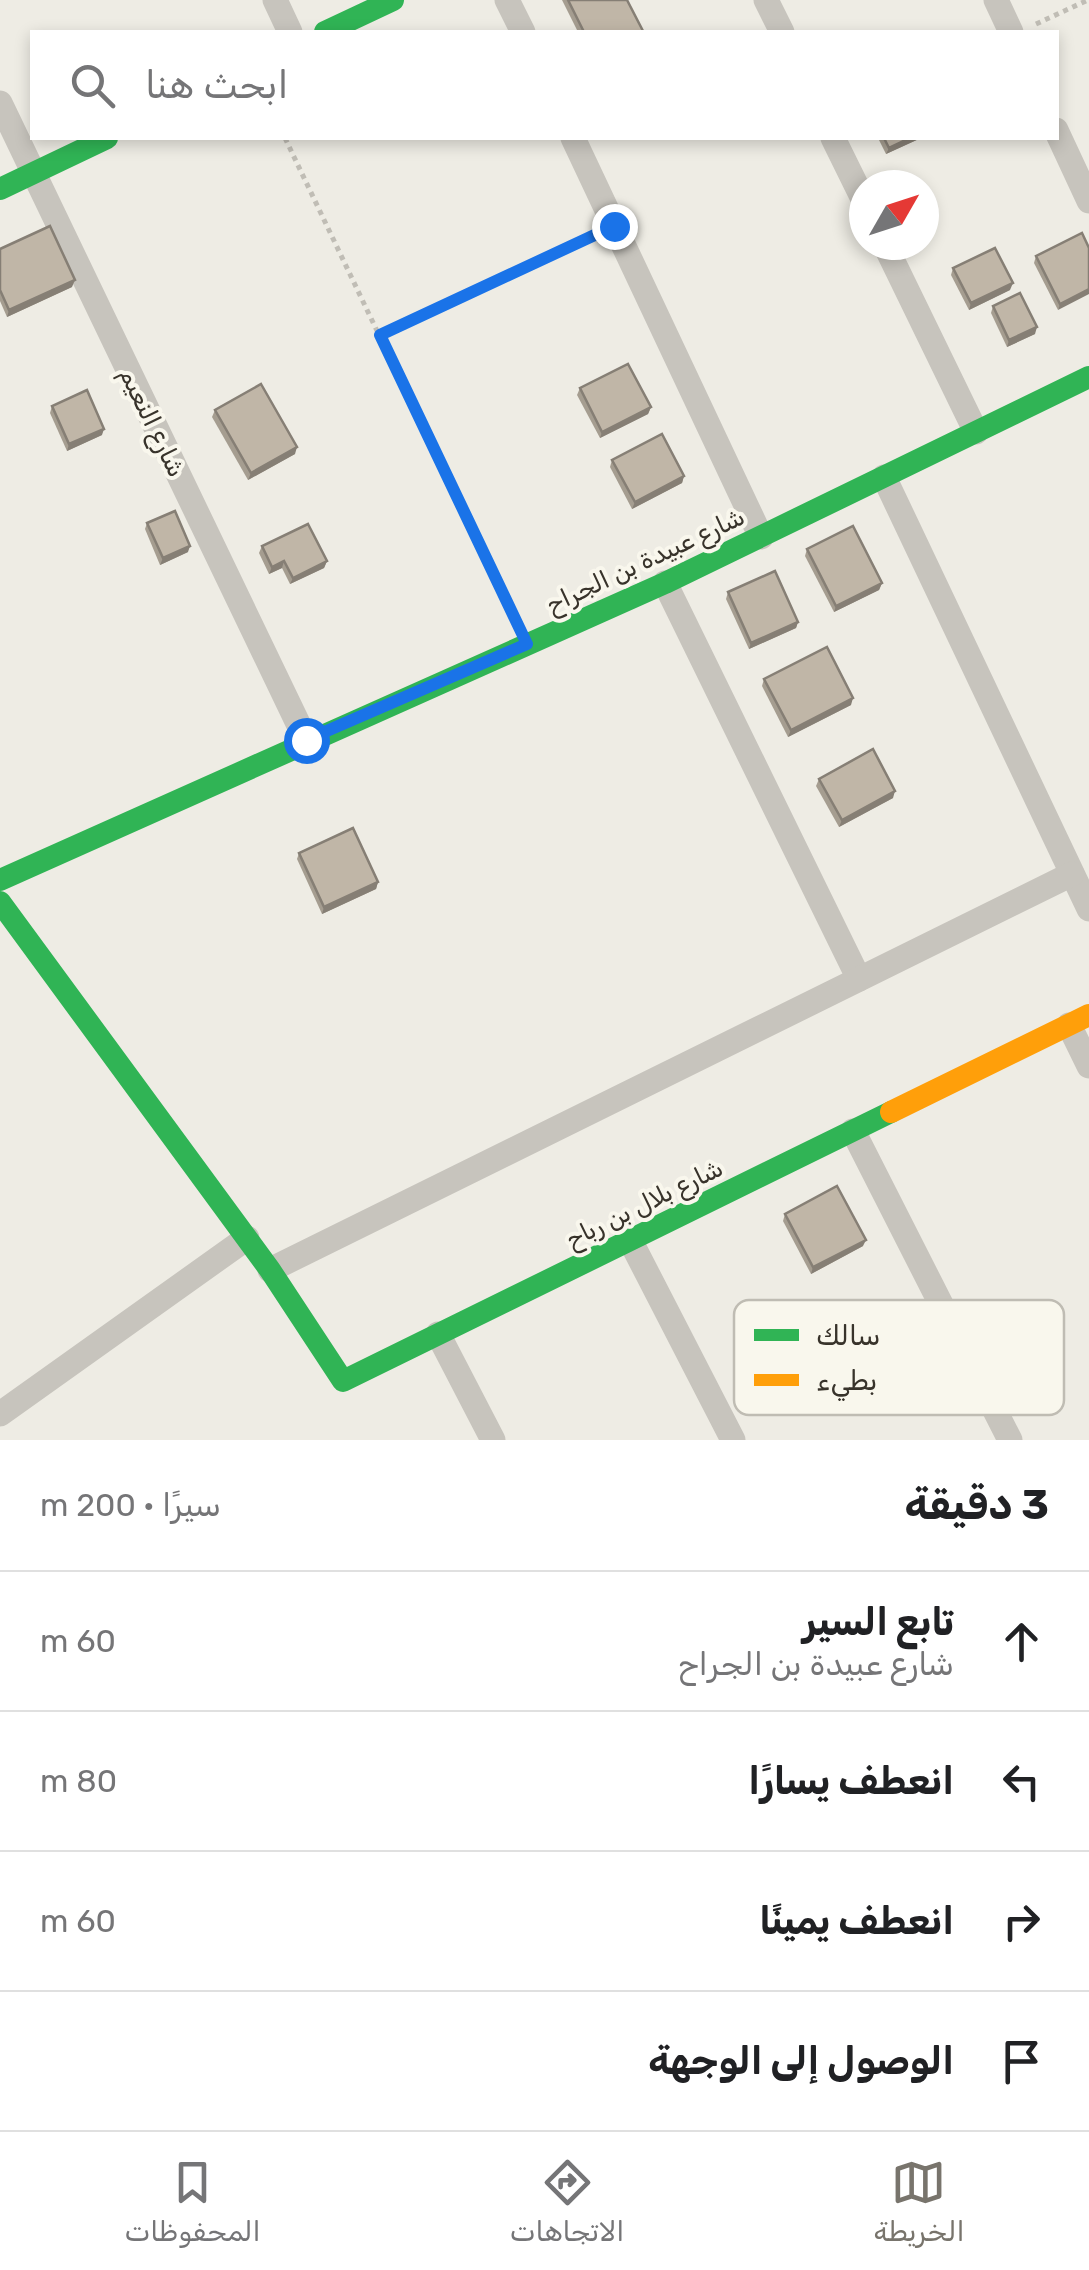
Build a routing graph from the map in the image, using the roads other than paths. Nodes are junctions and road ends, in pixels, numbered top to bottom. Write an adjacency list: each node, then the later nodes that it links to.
1 (275, 0): 6 (street)
2 (393, 0): 7 (street)
3 (507, 0): 8 (street)
4 (766, 0): 9 (street)
5 (996, 0): 10 (street)
6 (289, 30)
7 (329, 30)
8 (521, 30)
9 (781, 30)
10 (1010, 30)
11 (0, 102): 17 (street, شارع النعيم)
12 (1059, 136): 19 (street)
13 (103, 140): 17 (street)
14 (573, 140): 24 (street)
15 (834, 140): 16 (street)
16 (849, 171)
17 (34, 173): 18 (street); 26 (street, شارع النعيم)
18 (0, 189)
19 (1089, 201)
20 (892, 260): 22 (street)
21 (1089, 377): 22 (street, شارع عبيدة بن الجراح)
22 (976, 432): 23 (street, شارع عبيدة بن الجراح)
23 (884, 477): 24 (street, شارع عبيدة بن الجراح); 27 (street)
24 (762, 536): 25 (street, شارع عبيدة بن الجراح)
25 (664, 583): 26 (street, شارع عبيدة بن الجراح); 31 (street)
26 (306, 740): 28 (street, شارع عبيدة بن الجراح)
27 (1072, 874): 30 (street); 31 (street)
28 (0, 880)
29 (0, 902): 35 (street)
30 (1089, 909)
31 (858, 979): 37 (street)
32 (1079, 1020): 33 (street); 34 (street, شارع بلال بن رباح)
33 (1089, 1066)
34 (853, 1130): 36 (street, شارع بلال بن رباح); 38 (street)
35 (246, 1238): 37 (street); 40 (street)
36 (630, 1240): 39 (street, شارع بلال بن رباح); 43 (street)
37 (270, 1270): 39 (street, شارع بلال بن رباح)
38 (939, 1300)
39 (438, 1334): 42 (street)
40 (0, 1414)
41 (997, 1415): 44 (street)
42 (494, 1440)
43 (733, 1440)
44 (1010, 1440)

